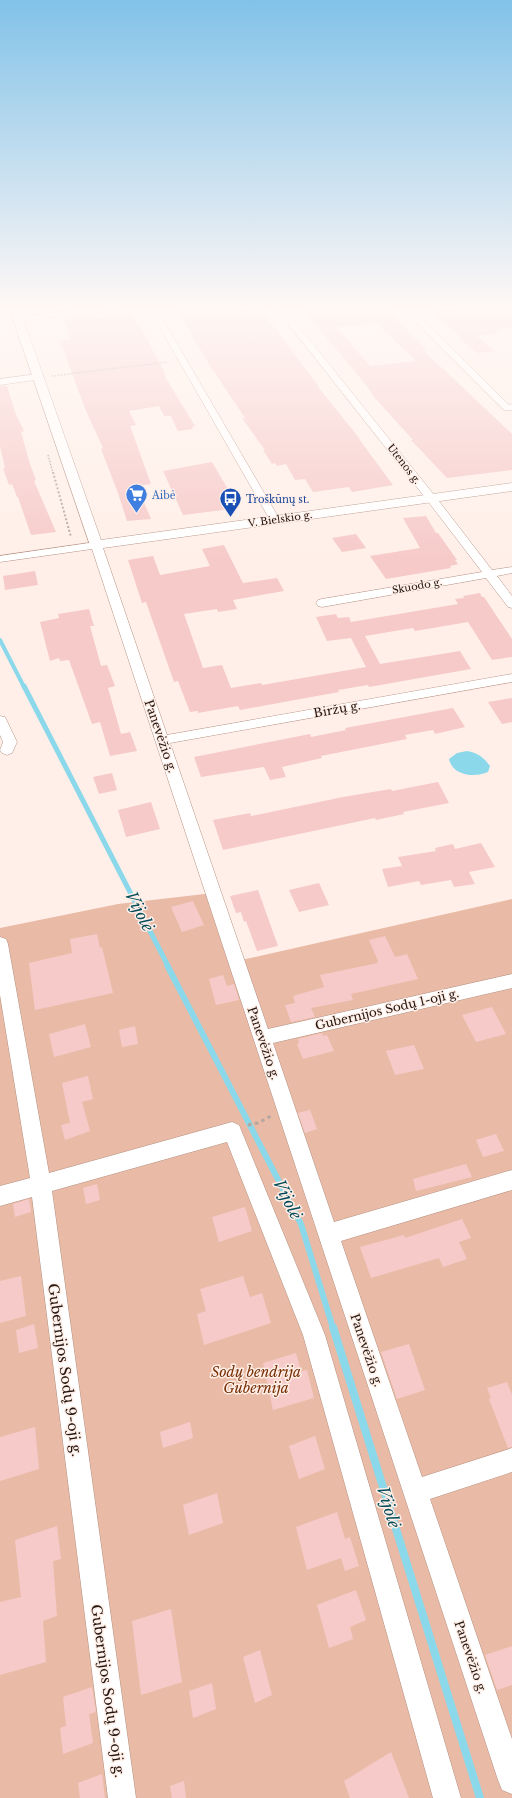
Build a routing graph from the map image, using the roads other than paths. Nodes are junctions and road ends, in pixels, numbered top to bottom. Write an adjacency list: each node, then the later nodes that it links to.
1 (43, 391): 9 (street, Panevėžio g.)
2 (199, 391): 8 (street)
3 (345, 391): 7 (street, Utenos g.)
4 (489, 391): 5 (street)
5 (512, 407)
6 (512, 487): 7 (street, V. Bielskio g.)
7 (431, 498): 8 (street, V. Bielskio g.); 12 (street, Utenos g.)
8 (275, 520): 9 (street, V. Bielskio g.)
9 (96, 545): 10 (street, V. Bielskio g.); 17 (street, Panevėžio g.)
10 (0, 559)
11 (512, 570): 12 (street, Skuodo g.)
12 (488, 574): 13 (street, Skuodo g.); 14 (street, Utenos g.)
13 (322, 603)
14 (512, 604)
15 (512, 678): 17 (street, Biržų g.)
16 (0, 720): 18 (street)
17 (162, 740): 21 (street, Panevėžio g.)
18 (9, 746)
19 (0, 944): 23 (street, Gubernijos Sodų 9-oji g.)
20 (512, 981): 21 (street, Gubernijos Sodų 1-oji g.)
21 (262, 1038): 25 (street, Panevėžio g.)
22 (512, 1180): 25 (street)
23 (41, 1185): 24 (street); 29 (street, Gubernijos Sodų 9-oji g.); 30 (street)
24 (0, 1196)
25 (328, 1234): 27 (street, Panevėžio g.)
26 (512, 1460): 27 (street)
27 (415, 1492): 28 (street, Panevėžio g.)
28 (512, 1780)
29 (122, 1798)
30 (447, 1798)

